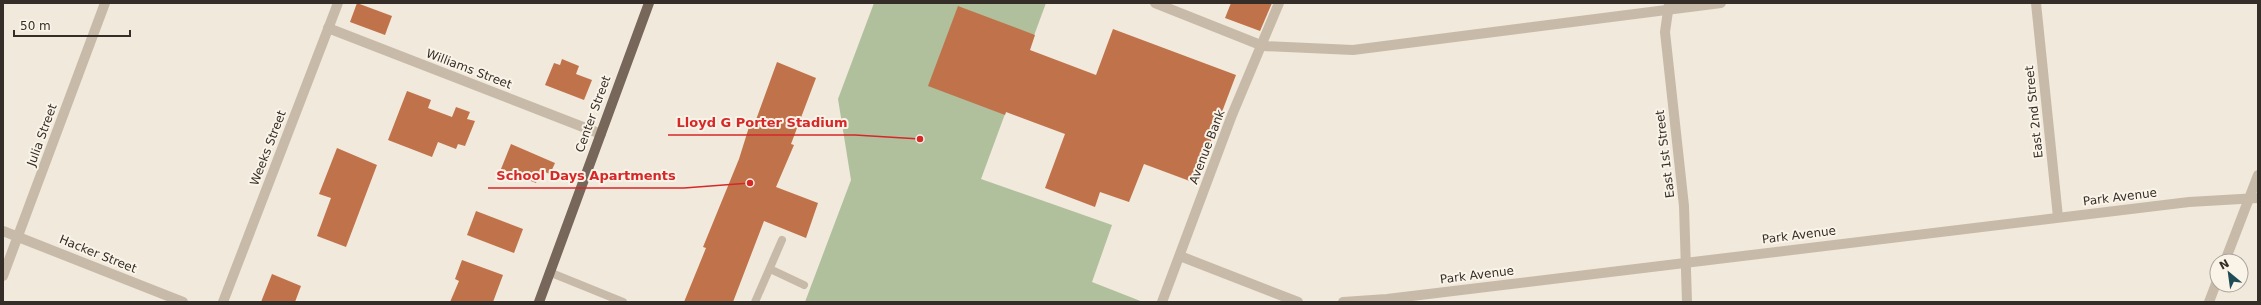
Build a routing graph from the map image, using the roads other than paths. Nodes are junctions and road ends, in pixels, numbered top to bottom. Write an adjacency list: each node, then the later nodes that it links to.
1 (105, 3): 16 (street, Julia Street)
2 (338, 3): 9 (street, Weeks Street)
3 (649, 3): 11 (main road, Center Street)
4 (1155, 3): 10 (street)
5 (1279, 3): 10 (street, Avenue Bank)
6 (1721, 3): 8 (street)
7 (2036, 3): 14 (street, East 2nd Street)
8 (1668, 6): 10 (street); 20 (street, East 1st Street)
9 (328, 28): 11 (street, Williams Street); 27 (street, Weeks Street)
10 (1263, 46): 19 (street, Avenue Bank)
11 (601, 134): 22 (main road, Center Street)
12 (2258, 175): 13 (street)
13 (2254, 198): 14 (street, Park Avenue); 18 (street)
14 (2058, 217): 20 (street, Park Avenue)
15 (3, 231): 16 (street, Hacker Street)
16 (18, 237): 23 (street, Julia Street); 26 (street, Hacker Street)
17 (782, 240): 21 (lane)
18 (2229, 253)
19 (1180, 256): 31 (street, Avenue Bank); 32 (street)
20 (1686, 262): 25 (street, Park Avenue); 34 (street, East 1st Street)
21 (770, 269): 24 (lane); 30 (lane)
22 (549, 272): 28 (main road, Center Street); 29 (lane)
23 (3, 276)
24 (804, 284)
25 (1363, 301): 33 (street, Park Avenue)
26 (183, 302)
27 (223, 302)
28 (538, 302)
29 (623, 302)
30 (755, 302)
31 (1162, 302)
32 (1298, 302)
33 (1343, 302)
34 (1687, 302)

